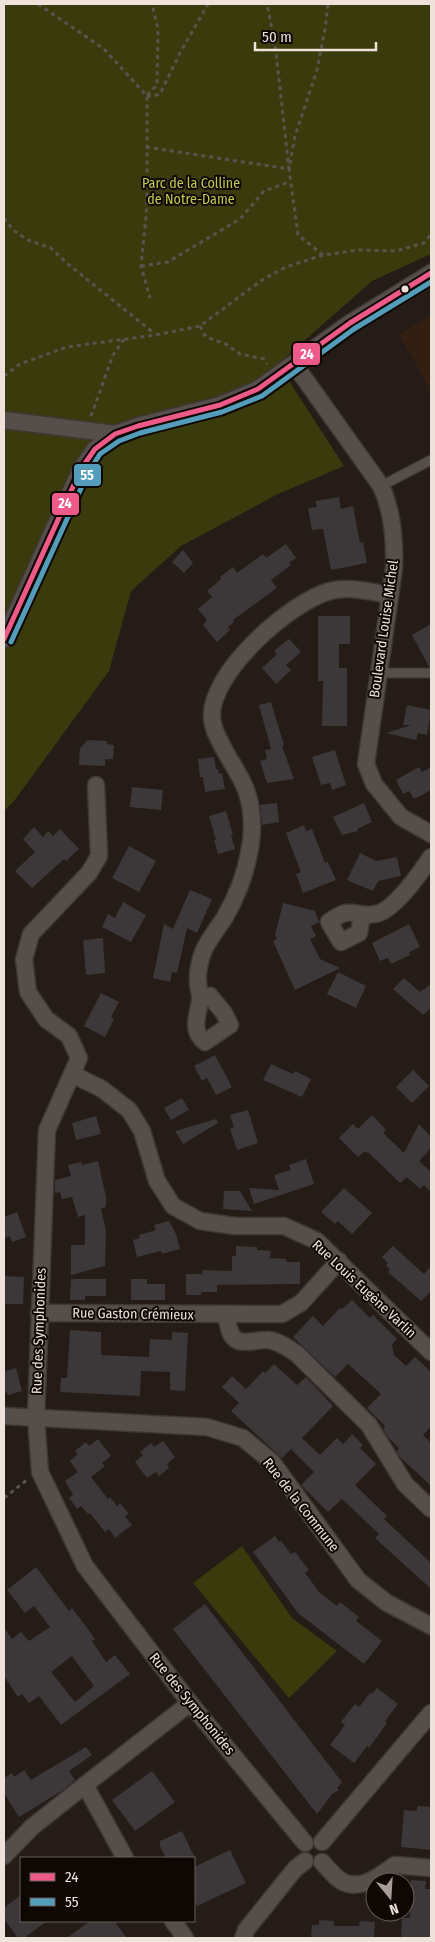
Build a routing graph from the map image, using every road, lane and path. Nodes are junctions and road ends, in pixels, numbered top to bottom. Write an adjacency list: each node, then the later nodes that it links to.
1 (38, 4): 6 (path)
2 (152, 4): 6 (path)
3 (208, 4): 6 (path)
4 (267, 4): 8 (path)
5 (328, 4): 8 (path)
6 (147, 96): 7 (path)
7 (146, 147): 8 (path); 13 (path)
8 (289, 169): 9 (path)
9 (289, 182): 12 (path); 13 (path)
10 (4, 218): 17 (path)
11 (431, 234): 12 (path)
12 (323, 255): 16 (path)
13 (141, 266): 15 (path)
14 (431, 272): 19 (street)
15 (150, 298)
16 (200, 326): 17 (path); 21 (path)
17 (156, 334): 18 (path)
18 (125, 338): 20 (path); 23 (path)
19 (294, 364): 21 (street); 26 (street, Boulevard Louise Michel)
20 (4, 376)
21 (275, 377): 24 (street)
22 (4, 420): 23 (street)
23 (86, 430): 24 (street)
24 (115, 434): 28 (street)
25 (431, 460): 26 (lane)
26 (381, 486): 27 (street, Boulevard Louise Michel)
27 (390, 595): 29 (street, Boulevard Louise Michel); 35 (street)
28 (4, 640)
29 (378, 673): 30 (lane); 32 (street, Boulevard Louise Michel)
30 (431, 673)
31 (96, 785): 36 (street, Rue des Symphonides)
32 (431, 834)
33 (431, 857): 34 (street)
34 (362, 915)
35 (200, 1000)
36 (72, 1074): 37 (street, Rue Louis Eugène Varlin); 38 (street, Rue des Symphonides)
37 (339, 1261): 39 (street, Rue Gaston Crémieux); 40 (street, Rue Louis Eugène Varlin)
38 (39, 1313): 39 (street, Rue Gaston Crémieux); 42 (street, Rue des Symphonides)
39 (227, 1315): 45 (street)
40 (431, 1352)
41 (4, 1416): 42 (street, Rue de la Commune)
42 (36, 1417): 43 (street, Rue des Symphonides); 46 (street, Rue de la Commune)
43 (40, 1472): 44 (path); 47 (street, Rue des Symphonides)
44 (4, 1498)
45 (431, 1509)
46 (431, 1626)
47 (190, 1703): 49 (street); 51 (street, Rue des Symphonides)
48 (431, 1713): 50 (street)
49 (85, 1785): 52 (street); 53 (street)
50 (322, 1842): 51 (street); 55 (street)
51 (305, 1843): 54 (street)
52 (4, 1856)
53 (124, 1857)
54 (305, 1861): 55 (street); 59 (street)
55 (322, 1862): 56 (street)
56 (431, 1868)
57 (174, 1922): 58 (street)
58 (185, 1938)
59 (243, 1938)

